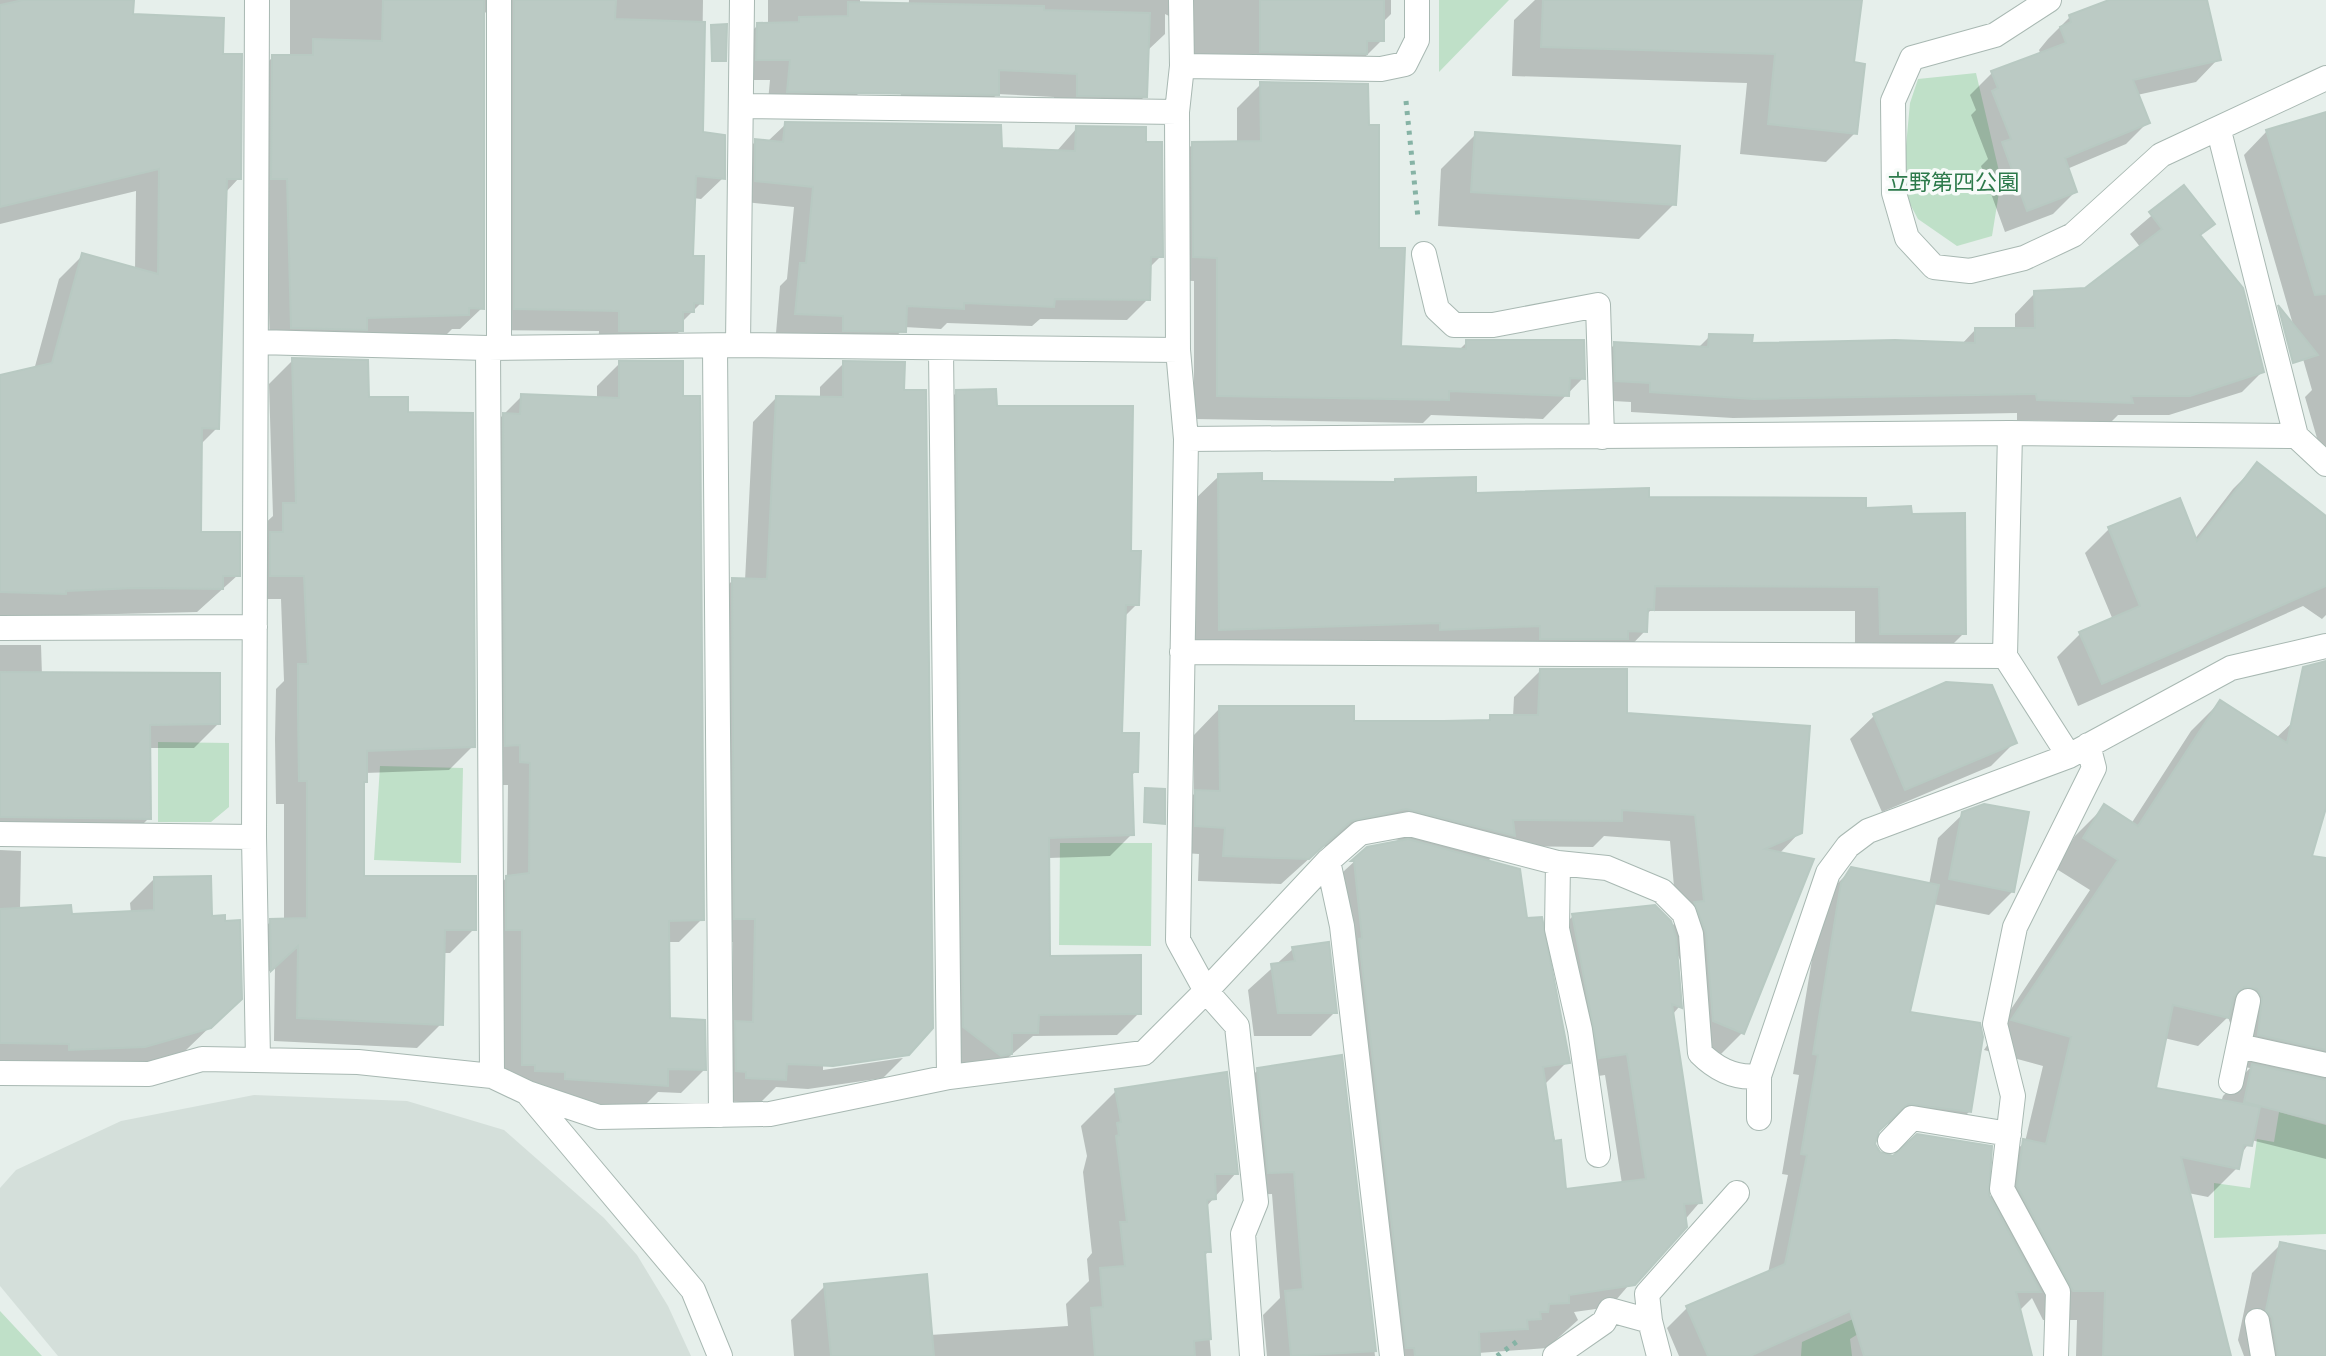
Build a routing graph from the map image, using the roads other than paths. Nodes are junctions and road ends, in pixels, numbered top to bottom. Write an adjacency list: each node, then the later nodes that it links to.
1 (257, 0): 13 (street)
2 (499, 0): 15 (street)
3 (742, 0): 9 (street)
4 (1181, 0): 7 (street)
5 (1417, 0): 7 (street)
6 (2049, 0): 11 (street)
7 (1182, 66): 10 (street)
8 (2326, 78): 11 (street)
9 (742, 106): 10 (street); 14 (street)
10 (1177, 112): 17 (street)
11 (2219, 131): 19 (street)
12 (1424, 254): 20 (street)
13 (257, 342): 15 (street); 23 (street)
14 (726, 347): 15 (street); 16 (street); 44 (street)
15 (494, 348): 39 (street)
16 (941, 350): 17 (street); 41 (street)
17 (1178, 350): 21 (street)
18 (2010, 433): 19 (street); 20 (street); 27 (street)
19 (2296, 436): 22 (street)
20 (1602, 437): 21 (street)
21 (1186, 439): 26 (street)
22 (2326, 464)
23 (255, 627): 24 (street); 30 (street)
24 (0, 628)
25 (2326, 646): 28 (street)
26 (1182, 652): 27 (street); 33 (street)
27 (2005, 656): 28 (street)
28 (2079, 751): 40 (street); 46 (street)
29 (0, 834): 30 (street)
30 (254, 837): 36 (street)
31 (1328, 861): 32 (street); 33 (street); 54 (street)
32 (1558, 863): 40 (street); 48 (street)
33 (1206, 991): 41 (street); 53 (street)
34 (2248, 1001): 35 (street)
35 (2239, 1046): 37 (street); 42 (street)
36 (258, 1060): 38 (street); 39 (street)
37 (2326, 1065)
38 (0, 1073)
39 (492, 1076): 43 (street)
40 (1759, 1076): 45 (street)
41 (949, 1077): 44 (street)
42 (2231, 1082)
43 (528, 1093): 44 (street); 52 (street)
44 (721, 1115)
45 (1759, 1118)
46 (2009, 1134): 47 (street); 57 (street)
47 (1890, 1141)
48 (1598, 1155)
49 (1737, 1193): 50 (street)
50 (1650, 1321): 55 (street); 56 (street)
51 (2257, 1321): 58 (street)
52 (720, 1356)
53 (1252, 1356)
54 (1392, 1356)
55 (1555, 1356)
56 (1659, 1356)
57 (2056, 1356)
58 (2263, 1356)

